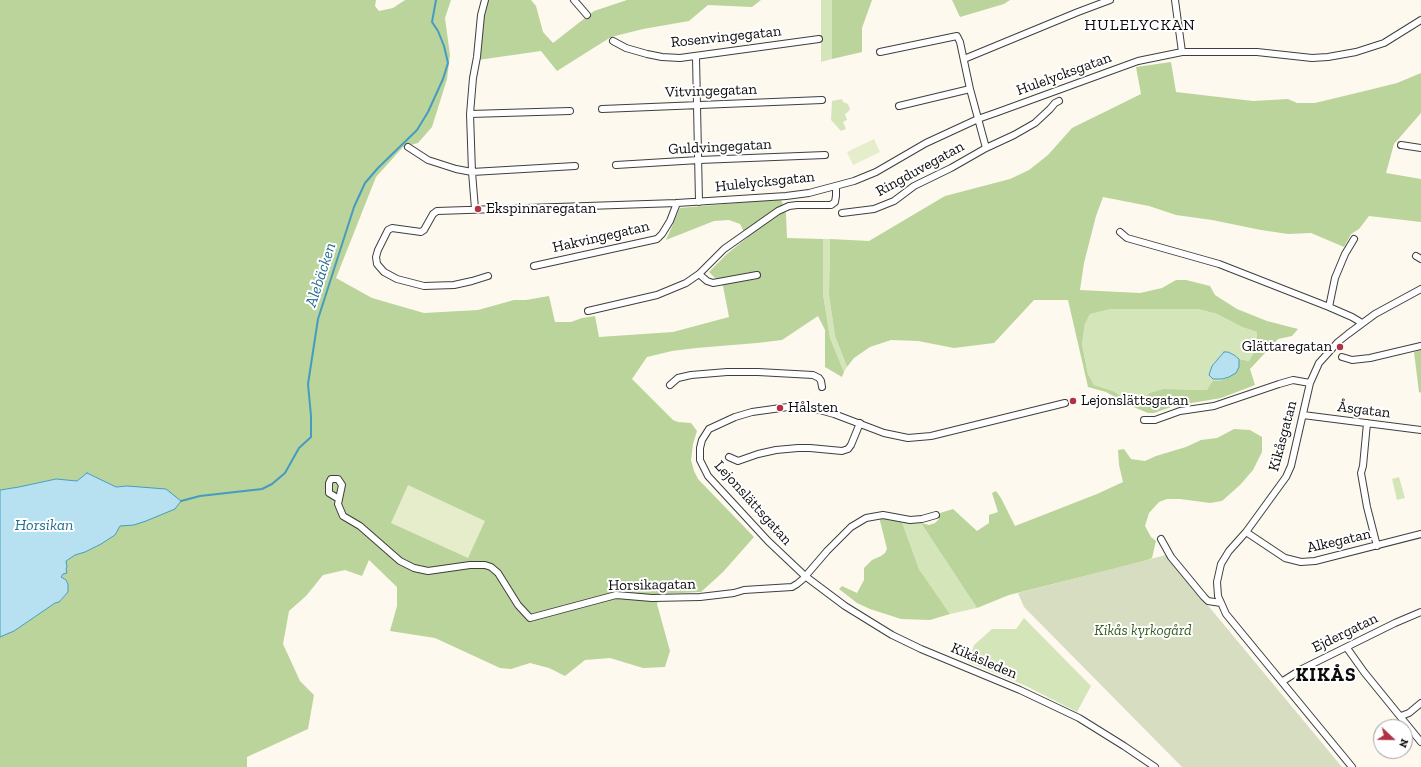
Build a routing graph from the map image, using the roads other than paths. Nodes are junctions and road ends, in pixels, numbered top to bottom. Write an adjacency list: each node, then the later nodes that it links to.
1 (485, 0): 20 (street)
2 (574, 0): 5 (street)
3 (1110, 0): 12 (street)
4 (1175, 0): 10 (street)
5 (587, 15)
6 (1421, 20): 10 (street, Hulelycksgatan)
7 (820, 39): 11 (street, Rosenvingegatan)
8 (613, 41): 11 (street, Rosenvingegatan)
9 (880, 52): 12 (street)
10 (1182, 52): 21 (street, Hulelycksgatan)
11 (696, 57): 16 (street)
12 (964, 59): 13 (street)
13 (970, 89): 17 (street); 21 (street)
14 (822, 100): 16 (street, Vitvingegatan)
15 (1059, 101): 24 (street, Ringduvegatan)
16 (698, 105): 18 (street, Vitvingegatan); 27 (street)
17 (900, 106)
18 (602, 109)
19 (570, 111): 20 (street)
20 (470, 114): 30 (street)
21 (978, 119): 24 (street); 31 (street, Hulelycksgatan)
22 (1401, 145): 25 (street)
23 (408, 147): 30 (street)
24 (986, 148): 35 (street, Ringduvegatan)
25 (1421, 148)
26 (825, 155): 27 (street, Guldvingegatan)
27 (699, 160): 28 (street, Guldvingegatan); 32 (street)
28 (616, 165)
29 (575, 166): 30 (street)
30 (472, 172): 34 (street)
31 (836, 186): 32 (street, Hulelycksgatan); 39 (street)
32 (699, 202): 33 (street, Hulelycksgatan)
33 (677, 203): 34 (street, Hulelycksgatan); 38 (street, Hakvingegatan)
34 (475, 210): 41 (street, Hulelycksgatan)
35 (842, 213)
36 (1120, 232): 43 (street)
37 (1354, 239): 43 (street)
38 (534, 266)
39 (699, 274): 40 (street); 44 (street)
40 (757, 275)
41 (488, 276)
42 (1421, 289): 45 (street, Kikåsgatan)
43 (1329, 307): 45 (street)
44 (588, 311)
45 (1362, 323): 48 (street, Kikåsgatan)
46 (1421, 346): 47 (street)
47 (1342, 357)
48 (1310, 384): 52 (street, Kikåsgatan); 53 (street)
49 (670, 385): 50 (street)
50 (822, 388)
51 (1064, 403): 54 (street, Lejonslättsgatan)
52 (1303, 415): 55 (street, Åsgatan); 60 (street, Kikåsgatan)
53 (1144, 420)
54 (860, 423): 57 (street, Lejonslättsgatan); 64 (street, Lejonslättsgatan)
55 (1367, 423): 56 (street, Åsgatan); 63 (street)
56 (1421, 430)
57 (729, 458)
58 (339, 499): 64 (street, Horsikagatan)
59 (936, 515): 64 (street)
60 (1246, 532): 63 (street, Alkegatan); 65 (street, Kikåsgatan)
61 (1421, 534): 63 (street, Alkegatan)
62 (1161, 539): 65 (street)
63 (1377, 546)
64 (806, 576): 72 (street, Kikåsleden)
65 (1221, 603): 68 (street, Kikåsgatan)
66 (1421, 612): 67 (street, Ejdergatan)
67 (1347, 648): 68 (street, Ejdergatan); 70 (street)
68 (1282, 681): 73 (street, Kikåsgatan)
69 (1421, 703): 70 (street)
70 (1401, 716): 71 (street)
71 (1421, 742)
72 (1155, 767)
73 (1352, 767)

